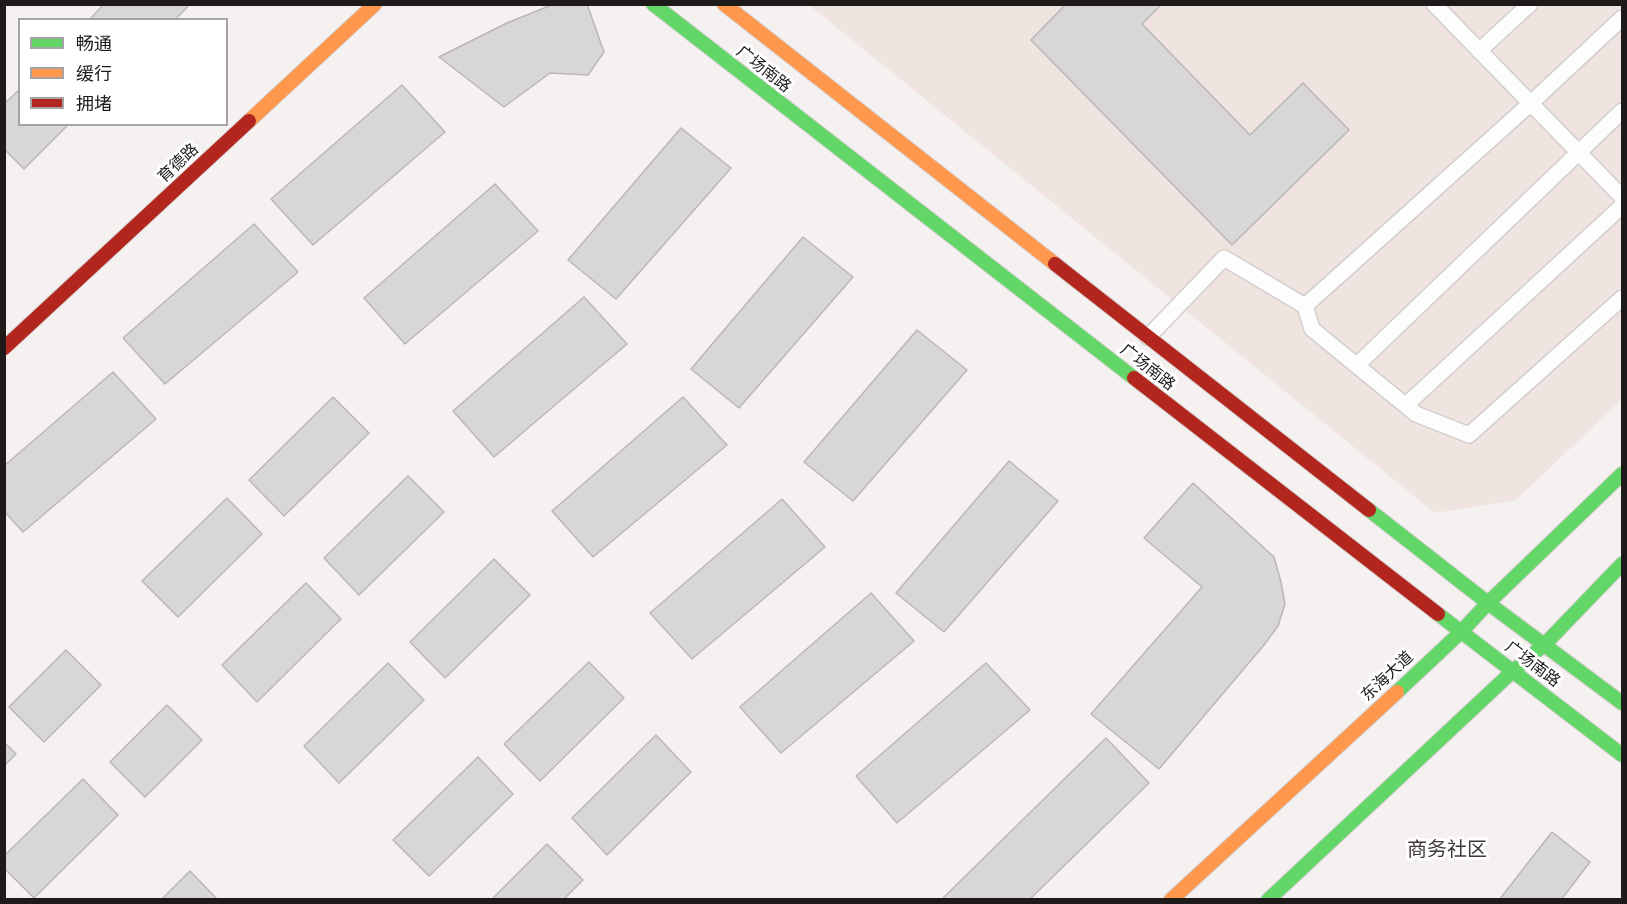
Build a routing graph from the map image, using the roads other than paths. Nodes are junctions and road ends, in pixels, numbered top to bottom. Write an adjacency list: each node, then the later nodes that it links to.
1 (375, 4): 16 (main road, 育德路)
2 (653, 4): 22 (main road, 广场南路)
3 (724, 4): 15 (main road, 广场南路)
4 (1434, 4): 7 (lane)
5 (1530, 4): 7 (lane)
6 (1623, 18): 8 (lane)
7 (1479, 51): 8 (lane)
8 (1531, 103): 10 (lane); 14 (lane)
9 (1623, 111): 10 (lane)
10 (1579, 152): 11 (lane); 17 (lane)
11 (1623, 197)
12 (1623, 206): 18 (lane)
13 (1623, 298): 18 (lane)
14 (1305, 306): 15 (lane); 17 (lane)
15 (1148, 337): 21 (main road, 广场南路)
16 (4, 348)
17 (1357, 365): 18 (lane)
18 (1406, 405)
19 (1623, 474): 21 (main road, 东海大道)
20 (1623, 564): 23 (main road)
21 (1488, 603): 22 (main road, 东海大道); 23 (main road, 广场南路)
22 (1461, 632): 24 (main road, 广场南路); 27 (main road, 东海大道)
23 (1545, 644): 24 (main road); 25 (main road, 广场南路)
24 (1513, 671): 26 (main road, 广场南路); 28 (main road)
25 (1623, 703)
26 (1623, 755)
27 (1171, 900)
28 (1268, 900)

